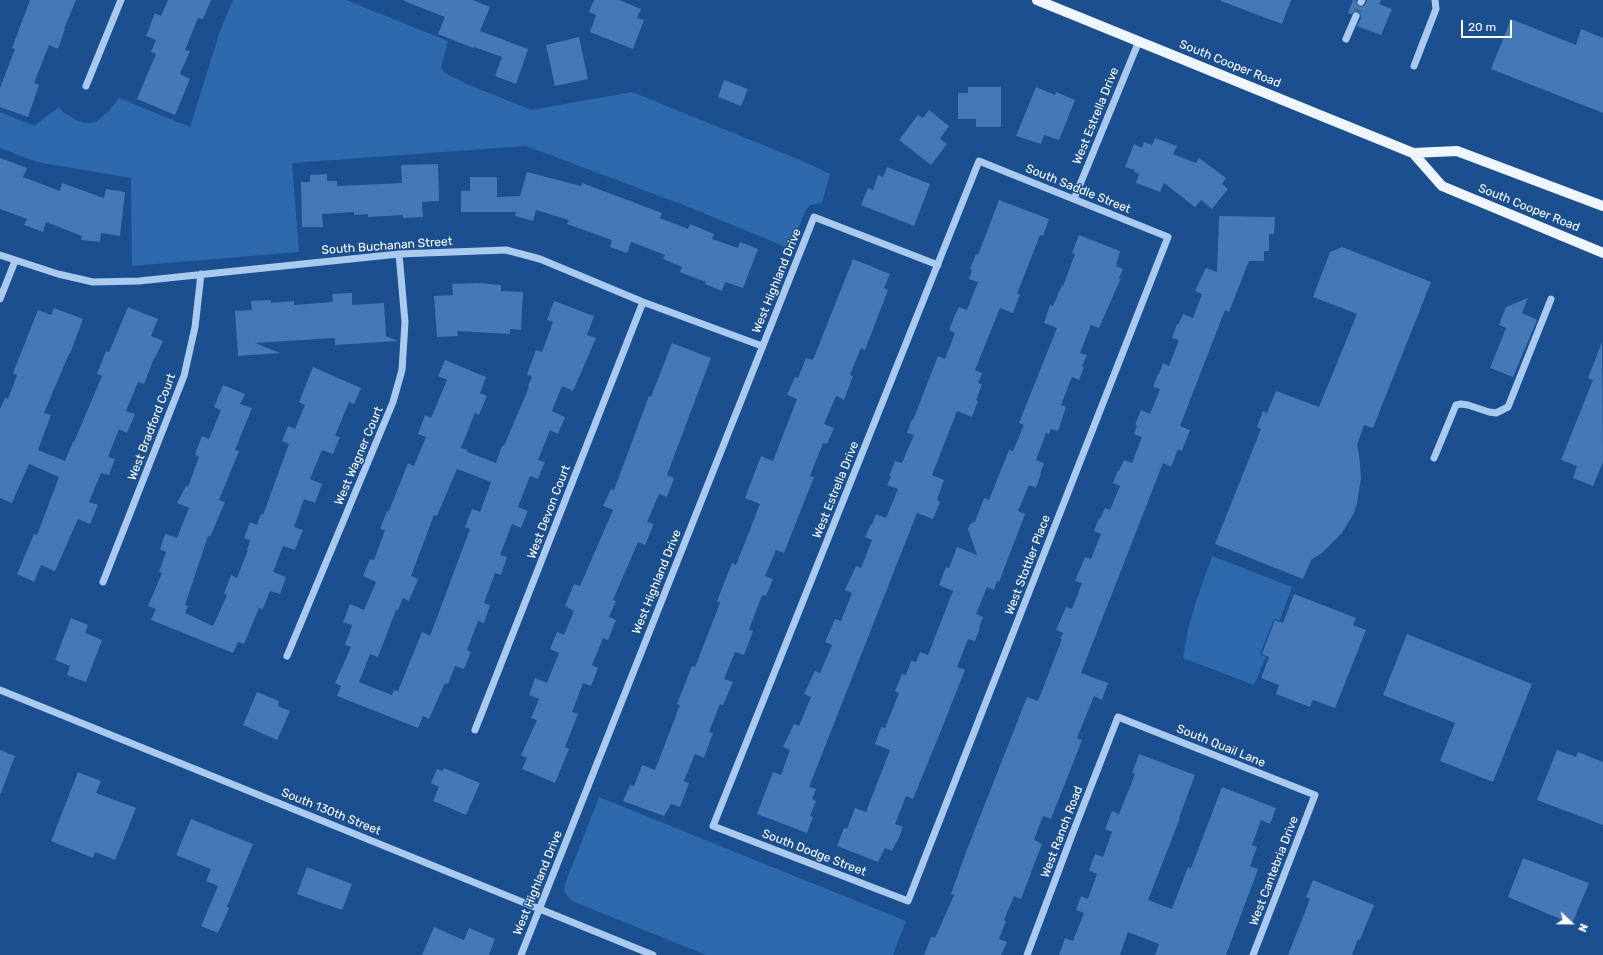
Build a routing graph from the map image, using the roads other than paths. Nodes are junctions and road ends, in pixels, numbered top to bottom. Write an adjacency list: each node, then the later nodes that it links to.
1 (121, 0): 8 (street)
2 (1037, 0): 6 (main road, South Cooper Road)
3 (1435, 0): 7 (street)
4 (1356, 16): 5 (street)
5 (1346, 39)
6 (1138, 42): 9 (main road, South Cooper Road); 11 (street, West Estrella Drive)
7 (1414, 66)
8 (86, 86)
9 (1413, 153): 12 (main road, South Cooper Road); 14 (main road, South Cooper Road)
10 (979, 161): 11 (street, South Saddle Street); 18 (street, West Estrella Drive)
11 (1074, 199): 13 (street, South Saddle Street)
12 (1603, 206)
13 (1168, 237): 32 (street, West Stottler Place)
14 (1603, 253)
15 (399, 254): 19 (street, South Buchanan Street); 22 (street, South Buchanan Street); 26 (street, West Wagner Court)
16 (0, 255): 17 (street, South Buchanan Street)
17 (15, 261): 19 (street, South Buchanan Street); 21 (street)
18 (938, 265): 23 (street, West Highland Drive); 31 (street, West Estrella Drive)
19 (201, 274): 25 (street, West Bradford Court)
20 (1551, 299): 24 (street)
21 (0, 300)
22 (643, 302): 23 (street, South Buchanan Street); 29 (street, West Devon Court)
23 (762, 346): 33 (street, West Highland Drive)
24 (1434, 458)
25 (103, 582)
26 (287, 656)
27 (0, 690): 33 (street, South 130th Street)
28 (1118, 717): 30 (street, South Quail Lane); 36 (street, West Ranch Road)
29 (475, 730)
30 (1315, 795): 37 (street, West Cantebria Drive)
31 (713, 826): 32 (street, South Dodge Street)
32 (908, 901)
33 (539, 909): 34 (street, West Highland Drive); 35 (street, South 130th Street)
34 (521, 955)
35 (653, 955)
36 (1028, 955)
37 (1253, 955)

